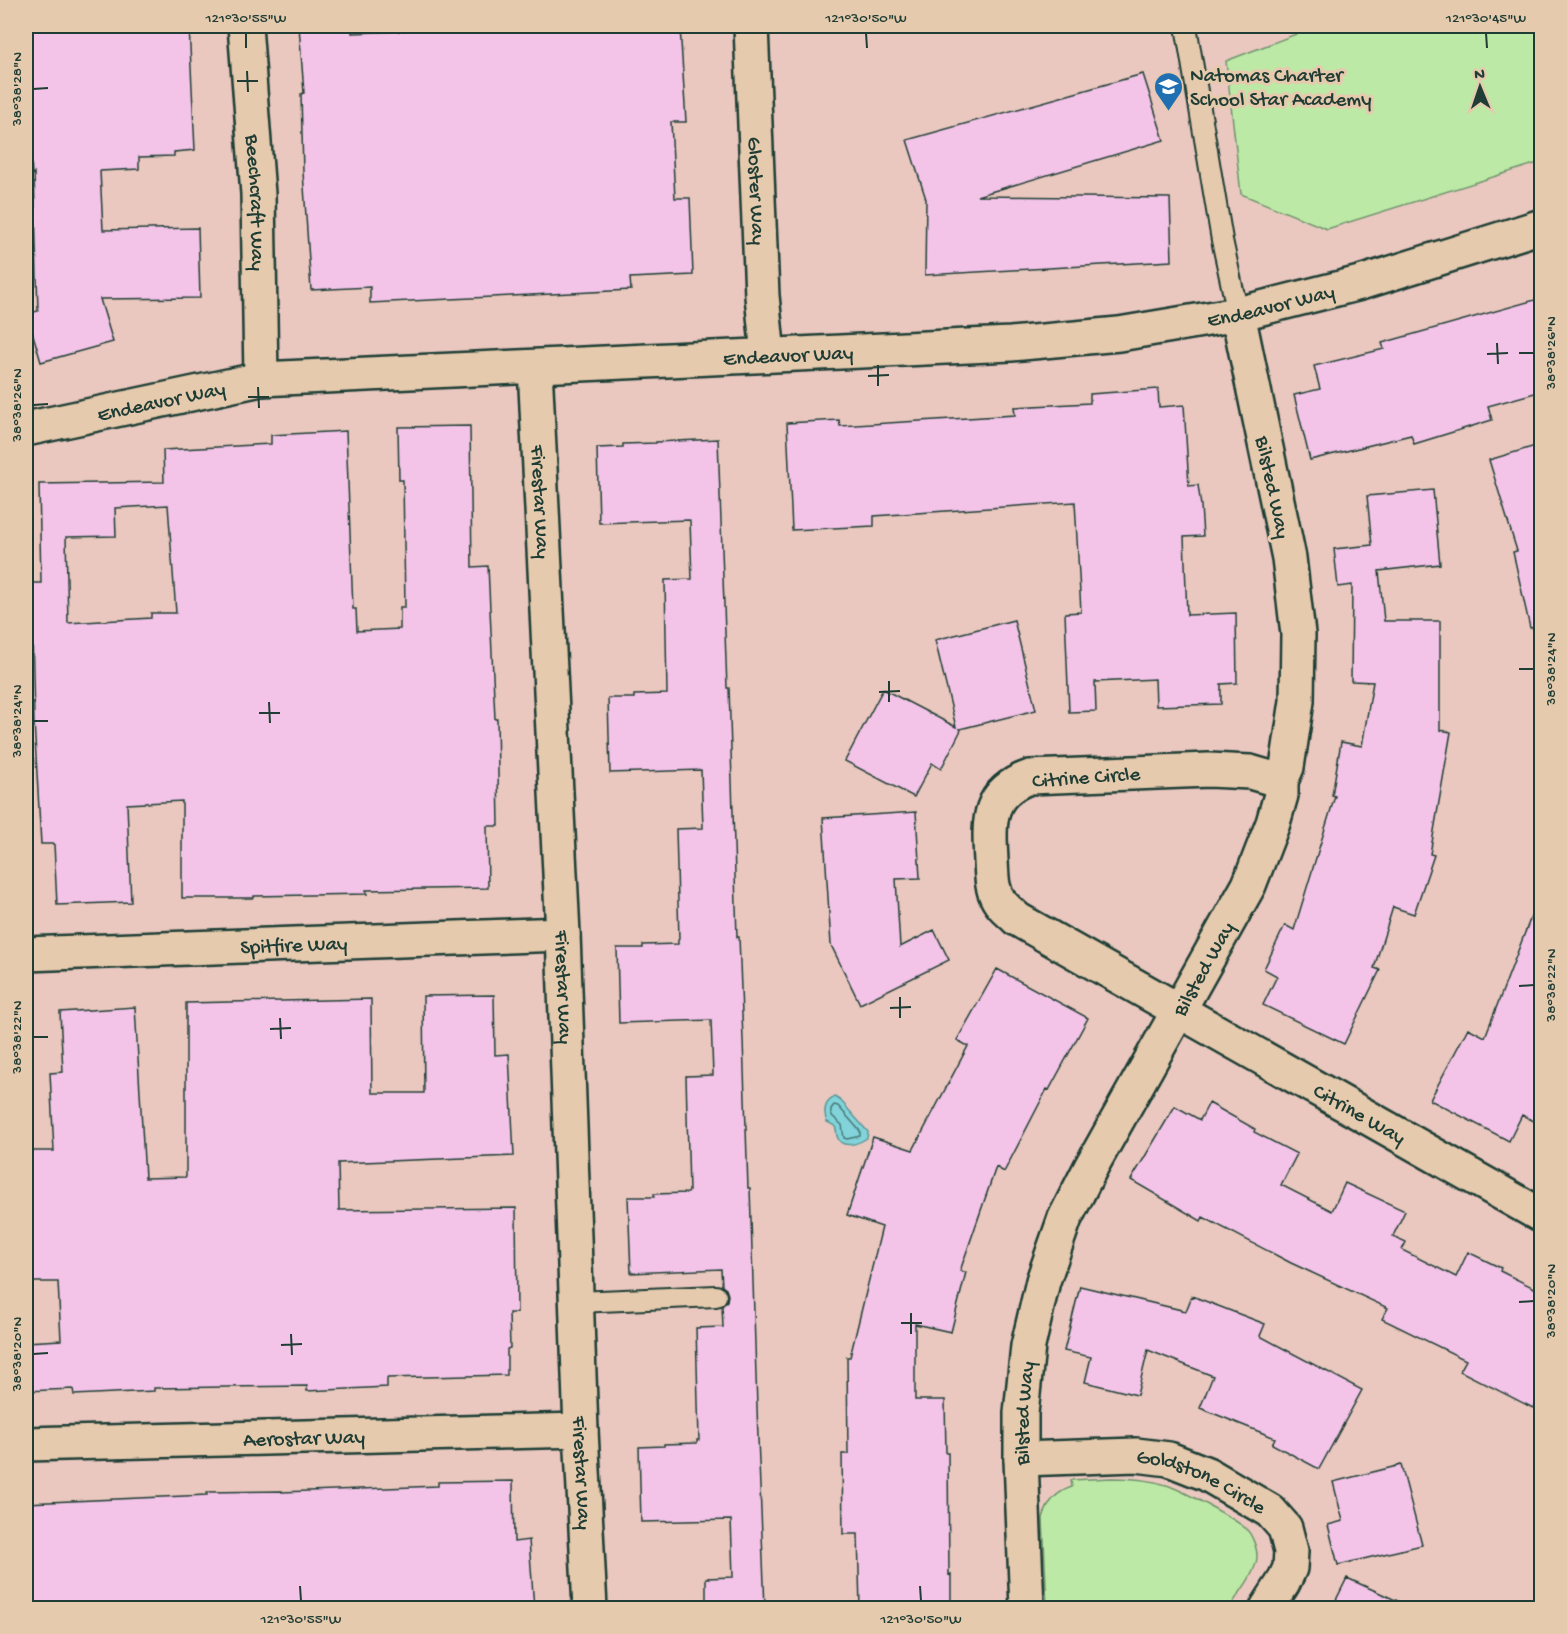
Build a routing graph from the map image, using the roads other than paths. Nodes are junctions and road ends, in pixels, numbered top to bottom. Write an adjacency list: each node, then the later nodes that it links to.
1 (245, 26): 8 (street, Beechcraft Way)
2 (751, 26): 6 (street, Gloster Way)
3 (1186, 26): 5 (lane)
4 (1542, 226): 5 (street, Endeavor Way)
5 (1238, 314): 6 (street, Endeavor Way); 10 (street, Bilsted Way)
6 (768, 354): 7 (street, Endeavor Way)
7 (535, 367): 8 (street, Endeavor Way); 11 (street, Firestar Way)
8 (261, 379): 9 (street, Endeavor Way)
9 (26, 429)
10 (1281, 781): 13 (street, Bilsted Way); 13 (street, Citrine Circle)
11 (564, 934): 12 (street, Spitfire Way); 16 (street, Firestar Way)
12 (26, 954)
13 (1180, 1011): 14 (street, Citrine Way); 19 (street, Bilsted Way)
14 (1542, 1216)
15 (716, 1296): 16 (lane)
16 (577, 1302): 17 (street, Firestar Way)
17 (581, 1430): 18 (street, Aerostar Way); 20 (street, Firestar Way)
18 (26, 1444)
19 (1021, 1459): 21 (street, Bilsted Way); 22 (street, Goldstone Circle)
20 (590, 1608)
21 (1026, 1608)
22 (1267, 1608)

